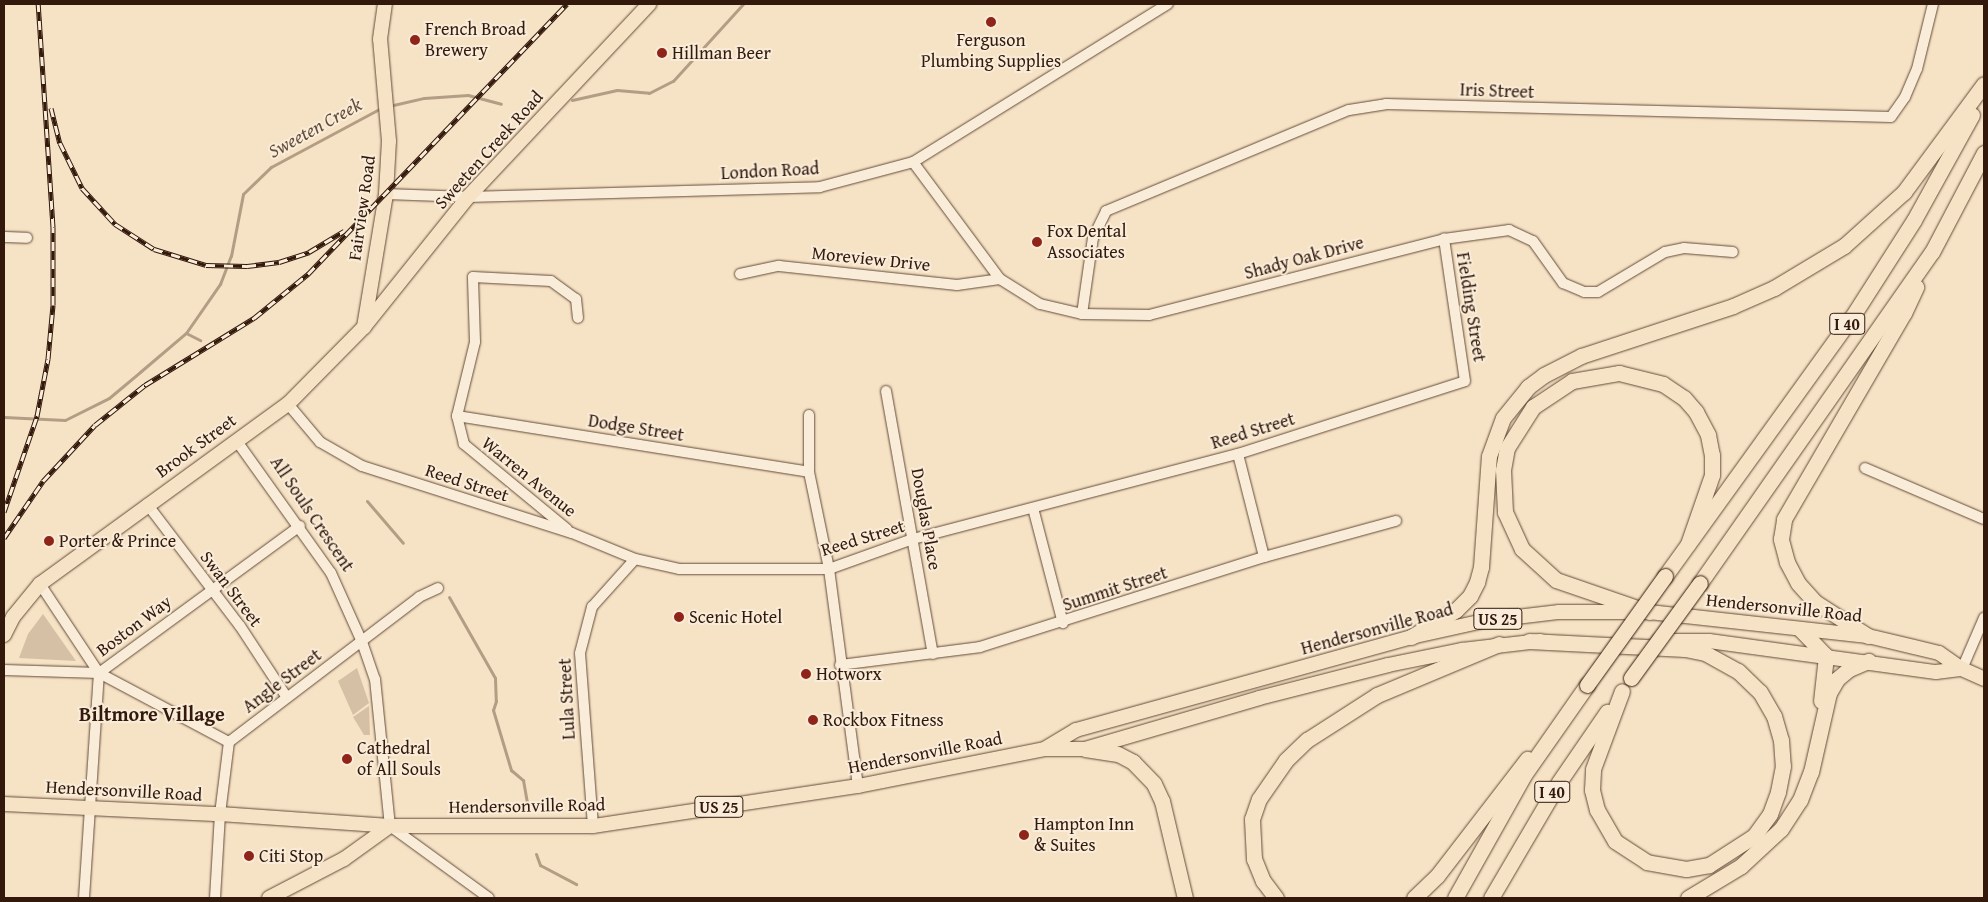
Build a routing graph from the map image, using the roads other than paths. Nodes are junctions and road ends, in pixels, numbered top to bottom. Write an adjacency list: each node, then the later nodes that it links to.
1 (385, 4): 9 (main road, Fairview Road)
2 (650, 4): 10 (main road, Sweeten Creek Road)
3 (1168, 4): 8 (street, London Road)
4 (1933, 4): 18 (street, Iris Street)
5 (1984, 84): 50 (highway)
6 (1984, 91): 37 (highway, I 40)
7 (1984, 153): 15 (highway, I 40)
8 (913, 162): 10 (street, London Road); 17 (street, Shady Oak Drive)
9 (386, 194): 10 (street, London Road); 20 (main road, Fairview Road)
10 (468, 197): 20 (main road, Sweeten Creek Road)
11 (4, 237): 12 (street)
12 (27, 238)
13 (1444, 238): 14 (street, Shady Oak Drive); 18 (street, Shady Oak Drive); 21 (street, Fielding Street)
14 (1733, 252)
15 (1932, 252): 49 (highway); 62 (highway, I 40, bridge)
16 (740, 274): 17 (street, Moreview Drive)
17 (1000, 279): 18 (street, Shady Oak Drive)
18 (1082, 314)
19 (578, 318): 24 (street, Warren Avenue)
20 (364, 328): 23 (main road, Brook Street)
21 (1465, 381): 27 (street, Reed Street)
22 (886, 391): 36 (street, Douglas Place)
23 (288, 404): 26 (main road, Brook Street); 35 (street, Reed Street)
24 (457, 416): 29 (street, Dodge Street); 35 (street, Warren Avenue)
25 (809, 416): 29 (street)
26 (236, 440): 30 (main road, Brook Street); 34 (street, All Souls Crescent)
27 (1238, 454): 31 (street, Reed Street); 38 (street)
28 (1865, 468): 32 (street)
29 (809, 472): 40 (street)
30 (147, 504): 41 (main road, Brook Street); 43 (street, Swan Street)
31 (1033, 508): 36 (street, Reed Street); 46 (street)
32 (1984, 519)
33 (1396, 521): 38 (street, Summit Street)
34 (300, 526): 43 (street, Boston Way); 52 (street, All Souls Crescent)
35 (572, 533): 39 (street, Reed Street)
36 (913, 539): 40 (street, Reed Street); 54 (street, Douglas Place)
37 (1688, 544): 44 (highway); 64 (highway, I 40, bridge)
38 (1264, 558): 46 (street, Summit Street)
39 (635, 559): 40 (street, Reed Street); 74 (street, Lula Street)
40 (829, 569): 57 (street)
41 (40, 584): 48 (main road, Brook Street); 60 (street)
42 (438, 588): 52 (street, Angle Street)
43 (212, 589): 60 (street, Boston Way); 63 (street, Swan Street)
44 (1649, 612): 47 (main road, Hendersonville Road / US 25); 50 (main road, Hendersonville Road / US 25)
45 (1984, 618): 58 (street)
46 (1063, 623): 54 (street, Summit Street)
47 (1800, 629): 49 (main road, Hendersonville Road / US 25); 55 (highway)
48 (4, 635)
49 (1868, 636): 58 (main road, Hendersonville Road / US 25)
50 (1410, 637): 67 (main road, Hendersonville Road / US 25)
51 (1529, 641): 53 (main road, Hendersonville Road / US 25); 55 (main road, Hendersonville Road / US 25); 62 (highway)
52 (362, 642): 63 (street, Angle Street); 73 (street, All Souls Crescent)
53 (1499, 644): 68 (main road, Hendersonville Road / US 25); 80 (highway)
54 (933, 654): 57 (street, Summit Street)
55 (1826, 656): 56 (main road, Hendersonville Road / US 25); 65 (highway)
56 (1868, 661): 58 (main road, Hendersonville Road / US 25); 65 (highway)
57 (840, 665): 69 (street)
58 (1962, 669): 61 (main road, Hendersonville Road / US 25)
59 (4, 670): 60 (street)
60 (99, 673): 66 (street); 71 (street, Boston Way)
61 (1984, 679)
62 (1622, 691): 83 (highway, I 40)
63 (286, 696): 66 (street, Angle Street)
64 (1556, 729): 81 (highway); 82 (highway, I 40)
65 (1820, 735): 84 (highway)
66 (229, 742): 72 (street)
67 (1045, 749): 68 (main road, Hendersonville Road / US 25); 69 (main road, Hendersonville Road / US 25)
68 (1084, 749): 79 (highway)
69 (858, 786): 74 (main road, Hendersonville Road / US 25)
70 (4, 804): 71 (main road, Hendersonville Road)
71 (88, 808): 72 (main road, Hendersonville Road); 75 (street, Boston Way)
72 (220, 814): 73 (main road, Hendersonville Road); 76 (street)
73 (390, 826): 74 (main road, Hendersonville Road / US 25); 77 (main road); 78 (street)
74 (593, 826)
75 (84, 898)
76 (215, 898)
77 (269, 898)
78 (489, 898)
79 (1185, 898)
80 (1276, 898)
81 (1414, 898)
82 (1456, 898)
83 (1491, 898)
84 (1688, 898)

